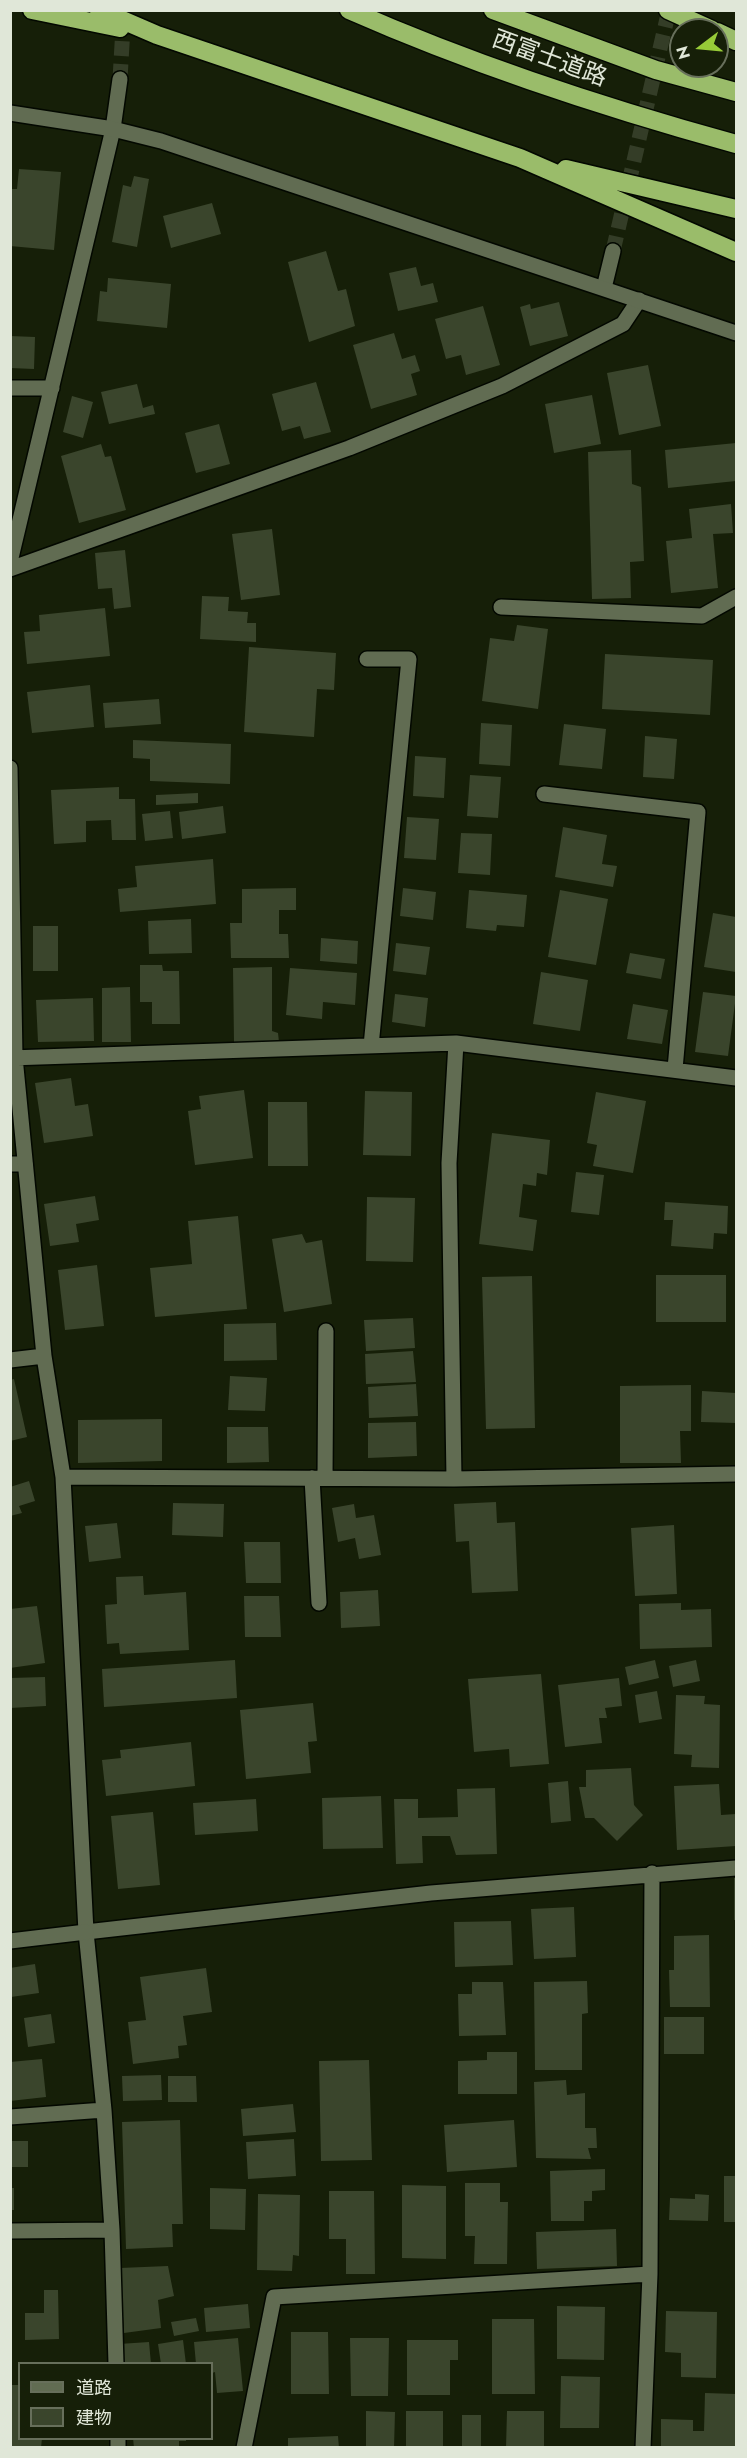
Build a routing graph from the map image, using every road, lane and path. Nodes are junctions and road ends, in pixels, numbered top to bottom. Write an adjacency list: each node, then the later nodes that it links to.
1 (32, 10): 7 (highway)
2 (99, 10): 7 (highway)
3 (350, 10): 12 (highway, 西富士道路)
4 (493, 10): 9 (highway, 西富士道路)
5 (668, 10): 6 (highway)
6 (686, 18)
7 (157, 35): 13 (highway)
8 (120, 79): 11 (street)
9 (736, 92)
10 (10, 113): 11 (street)
11 (113, 129): 17 (street); 21 (street)
12 (736, 144)
13 (520, 158): 14 (highway); 16 (highway)
14 (736, 209)
15 (613, 251): 17 (street)
16 (736, 252)
17 (604, 288): 18 (street)
18 (639, 300): 19 (street); 23 (street)
19 (736, 333)
20 (10, 388): 21 (street)
21 (52, 388): 22 (street)
22 (10, 562)
23 (10, 569)
24 (736, 597): 25 (street)
25 (501, 607)
26 (367, 659): 31 (street)
27 (10, 768): 29 (street)
28 (544, 794): 33 (street)
29 (12, 920): 32 (street)
30 (456, 1043): 31 (street); 33 (street); 42 (street)
31 (371, 1046): 32 (street)
32 (13, 1058): 35 (street)
33 (675, 1070): 34 (street)
34 (736, 1078)
35 (18, 1164): 37 (street)
36 (327, 1331): 41 (street)
37 (44, 1356): 38 (street); 40 (street)
38 (10, 1360)
39 (736, 1474): 42 (street)
40 (63, 1477): 41 (street); 46 (street)
41 (318, 1478): 42 (street); 43 (street)
42 (454, 1479)
43 (319, 1603)
44 (736, 1868): 45 (street)
45 (652, 1873): 46 (street); 52 (street)
46 (86, 1932): 47 (street); 48 (street)
47 (10, 1941)
48 (104, 2110): 49 (street); 50 (street)
49 (10, 2117)
50 (112, 2230): 51 (street); 53 (street)
51 (10, 2231)
52 (650, 2274): 54 (street); 55 (street)
53 (116, 2362)
54 (244, 2448)
55 (643, 2448)

